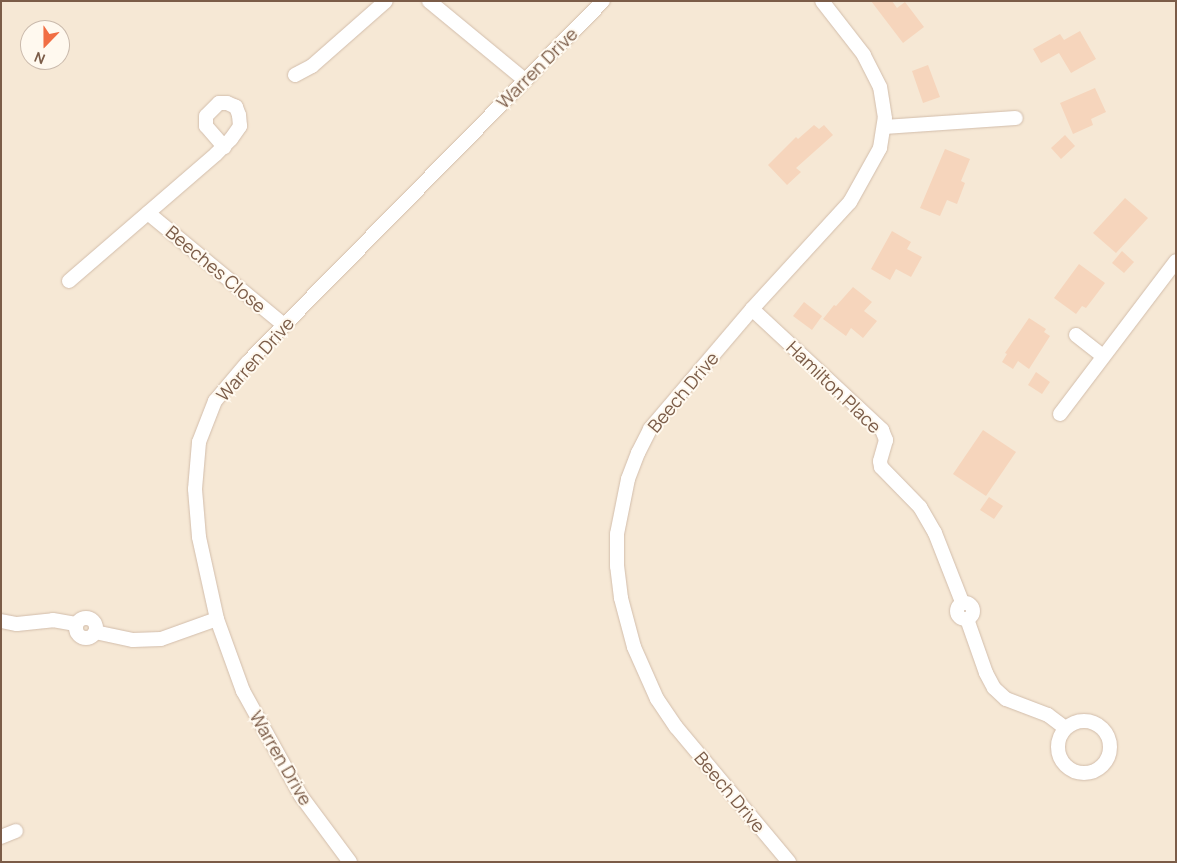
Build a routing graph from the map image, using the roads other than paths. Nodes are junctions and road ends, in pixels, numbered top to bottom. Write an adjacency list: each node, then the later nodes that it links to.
1 (386, 1): 5 (street)
2 (429, 1): 6 (street)
3 (603, 1): 6 (street, Warren Drive)
4 (822, 1): 8 (street, Beech Drive)
5 (295, 75)
6 (525, 80): 14 (street, Warren Drive)
7 (1016, 118): 8 (street)
8 (884, 127): 13 (street, Beech Drive)
9 (220, 150): 10 (street, Beeches Close)
10 (148, 213): 12 (street, Beeches Close); 14 (street, Beeches Close)
11 (1176, 261): 16 (street)
12 (69, 281)
13 (752, 309): 20 (street, Hamilton Place); 24 (street, Beech Drive)
14 (284, 325): 18 (street, Warren Drive)
15 (1076, 335): 16 (street)
16 (1103, 356): 17 (street)
17 (1060, 414)
18 (217, 619): 19 (street); 23 (street, Warren Drive)
19 (1, 622)
20 (1064, 728)
21 (16, 831): 22 (street)
22 (1, 837)
23 (350, 862)
24 (789, 862)

